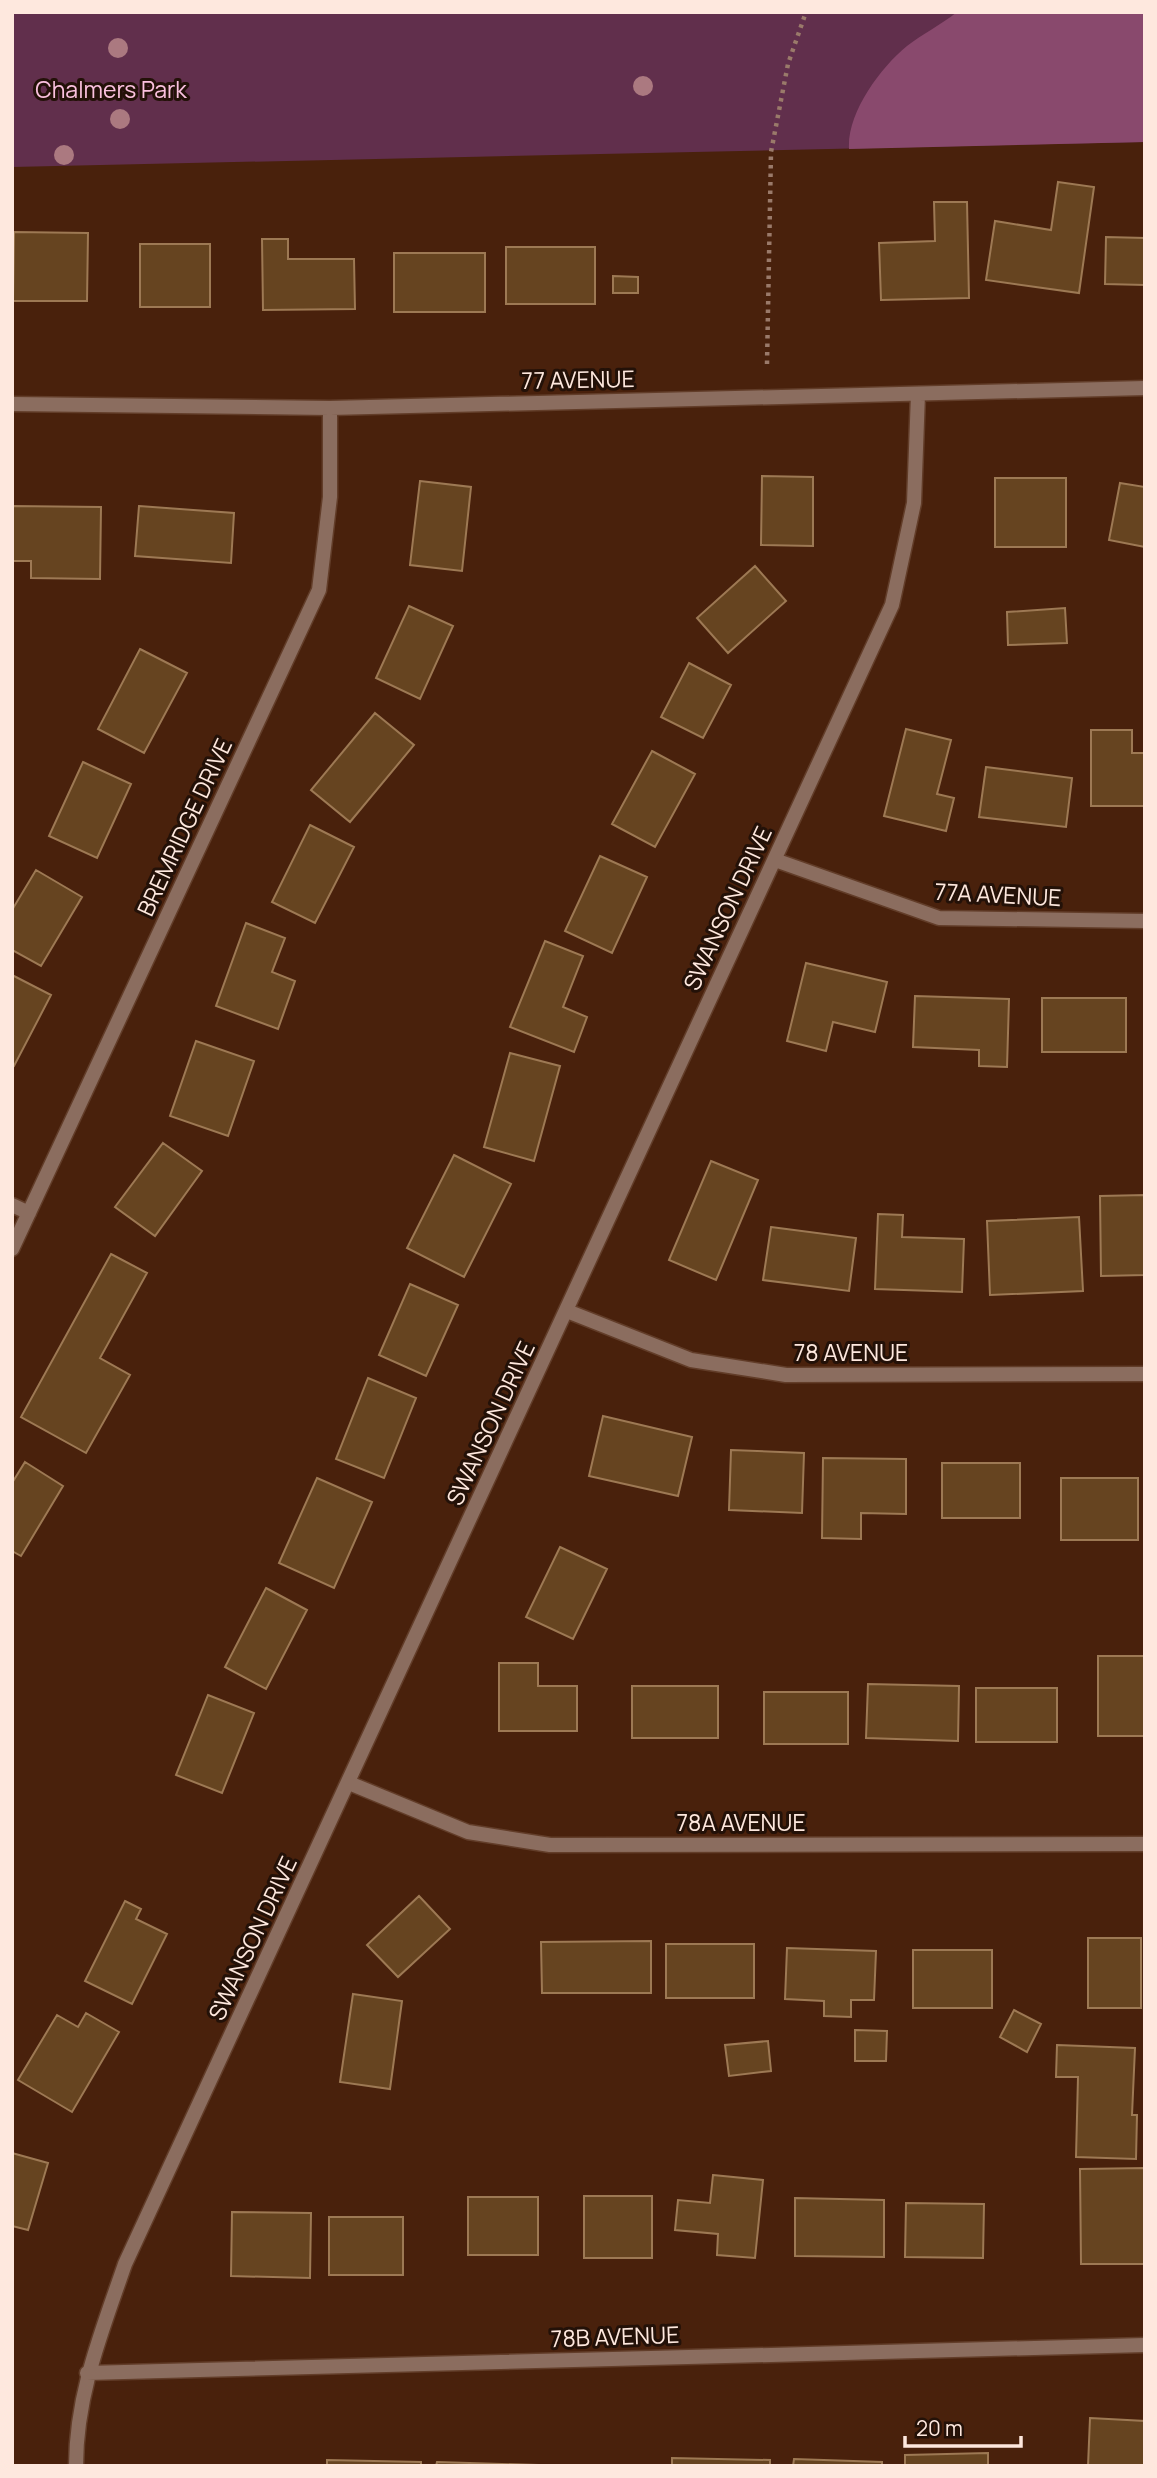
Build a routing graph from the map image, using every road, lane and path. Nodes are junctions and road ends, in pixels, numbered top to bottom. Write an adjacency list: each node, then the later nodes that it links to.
1 (806, 12): 2 (path)
2 (767, 364)
3 (1145, 388): 4 (street, 77 AVENUE)
4 (918, 394): 6 (street, 77 AVENUE); 7 (street, SWANSON DRIVE)
5 (12, 404): 6 (street, 77 AVENUE)
6 (330, 408): 10 (street, BREMRIDGE DRIVE)
7 (775, 860): 8 (street, 77A AVENUE); 12 (street, SWANSON DRIVE)
8 (1145, 921)
9 (12, 1205): 10 (street)
10 (29, 1213): 11 (street, BREMRIDGE DRIVE)
11 (12, 1249)
12 (567, 1311): 13 (street, 78 AVENUE); 14 (street, SWANSON DRIVE)
13 (1145, 1374)
14 (349, 1783): 15 (street, 78A AVENUE); 17 (street, SWANSON DRIVE)
15 (1145, 1843)
16 (1145, 2345): 17 (street, 78B AVENUE)
17 (87, 2373): 18 (street, SWANSON DRIVE)
18 (76, 2466)

